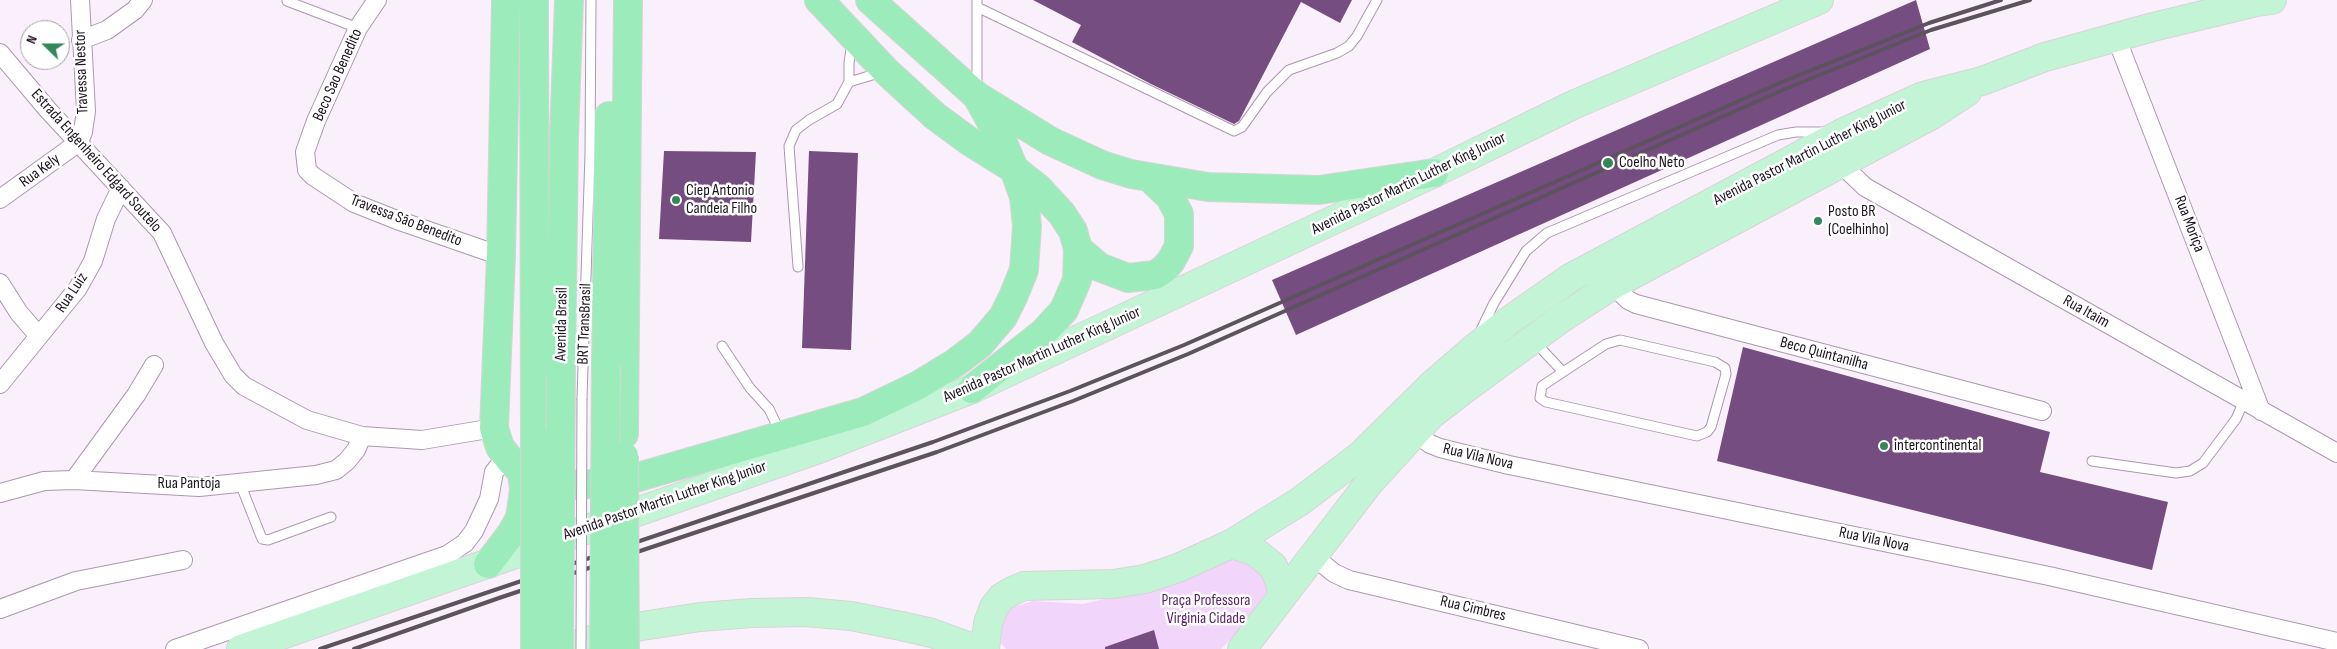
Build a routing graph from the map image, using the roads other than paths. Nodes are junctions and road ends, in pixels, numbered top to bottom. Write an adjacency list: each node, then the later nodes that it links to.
1 (80, 0): 24 (street, Travessa Nestor)
2 (143, 0): 24 (street)
3 (377, 0): 20 (street, Beco Sao Benedito)
4 (506, 0): 41 (highway)
5 (534, 0): 82 (highway, Avenida Brasil, bridge)
6 (570, 0): 51 (highway, Avenida Brasil)
7 (578, 0): 25 (lane)
8 (591, 0): 83 (lane, BRT TransBrasil, bridge)
9 (611, 0): 84 (highway, bridge)
10 (628, 0): 23 (highway)
11 (646, 0): 23 (highway)
12 (819, 0): 21 (highway)
13 (870, 0): 30 (highway)
14 (1378, 0): 18 (lane)
15 (1819, 0): 19 (main road, Avenida Pastor Martin Luther King Junior)
16 (2272, 0): 22 (main road, Avenida Pastor Martin Luther King Junior)
17 (287, 1): 20 (lane)
18 (977, 3): 30 (lane)
19 (1789, 6): 36 (main road, Avenida Pastor Martin Luther King Junior)
20 (358, 28): 33 (street, Beco Sao Benedito)
21 (853, 37): 27 (highway); 29 (lane)
22 (2116, 37): 28 (main road, Avenida Pastor Martin Luther King Junior); 56 (street, Rua Moriça)
23 (628, 39): 85 (highway, bridge)
24 (81, 40): 32 (street, Travessa Nestor)
25 (577, 48)
26 (1, 55): 32 (street, Estrada Engenheiro Edgard Soutelo)
27 (886, 71): 29 (lane); 35 (highway)
28 (1982, 81): 31 (main road, Avenida Pastor Martin Luther King Junior); 34 (main road, Avenida Pastor Martin Luther King Junior)
29 (849, 82): 42 (lane)
30 (977, 96): 35 (highway); 37 (highway)
31 (1842, 133): 48 (main road, Avenida Pastor Martin Luther King Junior); 48 (lane)
32 (79, 142): 38 (street, Estrada Engenheiro Edgard Soutelo); 39 (street, Rua Kely)
33 (305, 152): 41 (street, Travessa Sāo Benedito)
34 (1840, 163): 44 (main road, Avenida Pastor Martin Luther King Junior); 54 (street, Rua Itaim)
35 (1014, 169): 40 (highway); 60 (highway)
36 (1434, 173): 37 (highway); 53 (main road, Avenida Pastor Martin Luther King Junior)
37 (1150, 178): 40 (highway)
38 (121, 188): 45 (street, Rua Luiz); 61 (street, Estrada Engenheiro Edgard Soutelo)
39 (0, 199)
40 (1078, 249): 53 (highway)
41 (500, 256): 58 (highway)
42 (798, 267)
43 (0, 283): 45 (street)
44 (1613, 285): 46 (main road, Avenida Pastor Martin Luther King Junior); 55 (street, Beco Quintanilha)
45 (38, 336): 52 (street, Rua Luiz)
46 (1532, 339): 50 (lane); 59 (main road, Avenida Pastor Martin Luther King Junior)
47 (722, 346): 60 (lane)
48 (1471, 352): 70 (main road, Avenida Pastor Martin Luther King Junior)
49 (154, 365): 66 (street)
50 (1563, 372): 50 (lane)
51 (569, 380): 57 (lane); 79 (highway, Avenida Brasil, bridge)
52 (0, 384)
53 (972, 389): 74 (main road, Avenida Pastor Martin Luther King Junior)
54 (2244, 401): 56 (street, Rua Itaim); 63 (lane)
55 (2042, 411)
56 (2261, 411): 62 (street, Rua Itaim)
57 (572, 416)
58 (494, 428): 61 (street, Estrada Engenheiro Edgard Soutelo); 64 (highway)
59 (1415, 433): 72 (main road, Avenida Pastor Martin Luther King Junior); 78 (street, Rua Vila Nova)
60 (781, 435): 64 (highway)
61 (362, 436): 67 (street, Rua Pantoja)
62 (2337, 453)
63 (2092, 461)
64 (516, 466): 74 (highway); 80 (street)
65 (570, 470): 71 (lane)
66 (74, 480): 67 (street, Rua Pantoja); 68 (street, Rua Pantoja)
67 (240, 483): 69 (lane)
68 (0, 493)
69 (331, 517)
70 (1231, 544): 75 (main road); 88 (main road, Avenida Pastor Martin Luther King Junior)
71 (570, 545)
72 (1313, 556): 75 (main road, Avenida Pastor Martin Luther King Junior); 90 (street, Rua Cimbres)
73 (182, 560): 76 (street)
74 (488, 564): 81 (main road, Avenida Pastor Martin Luther King Junior)
75 (1282, 596): 89 (main road, Avenida Pastor Martin Luther King Junior)
76 (0, 609)
77 (666, 623): 79 (main road); 86 (main road); 87 (main road)
78 (2337, 642)
79 (565, 647)
80 (174, 649)
81 (240, 649)
82 (534, 649)
83 (581, 649)
84 (604, 649)
85 (625, 649)
86 (650, 649)
87 (976, 649)
88 (985, 649)
89 (1242, 649)
90 (1639, 649)

